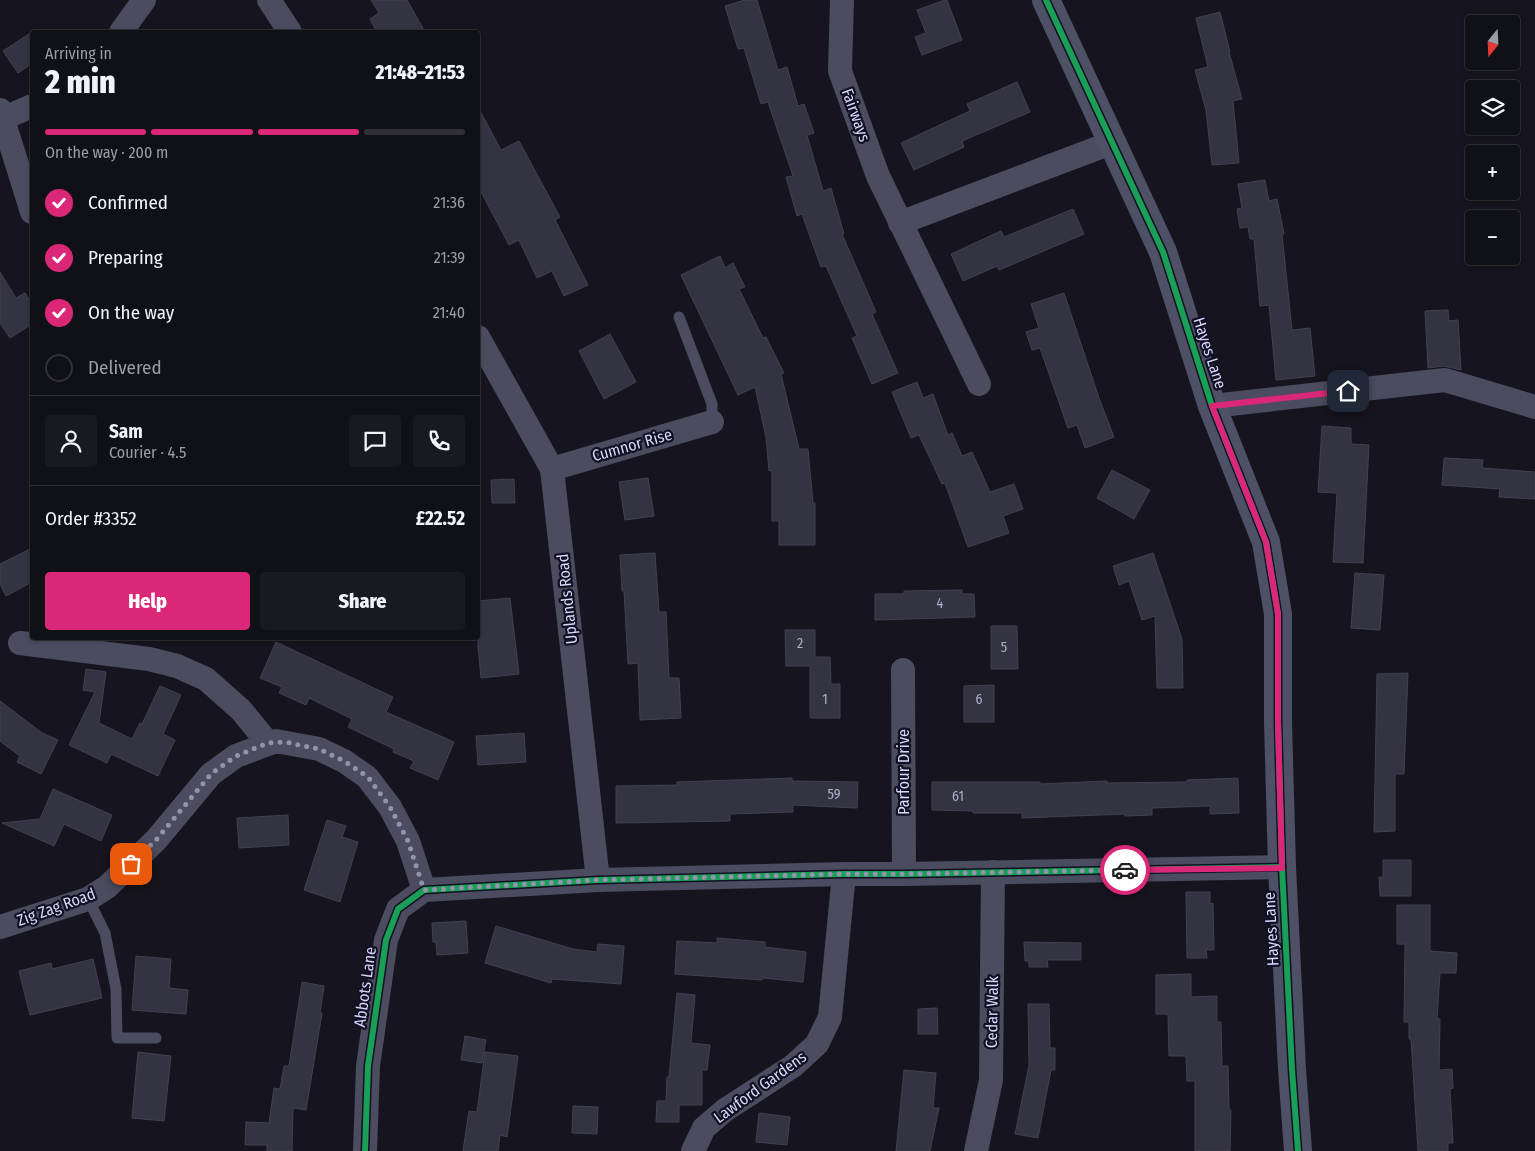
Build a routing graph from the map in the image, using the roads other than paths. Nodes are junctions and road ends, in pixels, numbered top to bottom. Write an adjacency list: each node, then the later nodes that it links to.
1 (144, 0): 5 (street)
2 (270, 0): 6 (street)
3 (842, 0): 11 (street, Fairways)
4 (1046, 0): 9 (street, Hayes Lane)
5 (122, 30)
6 (289, 30)
7 (30, 107): 8 (street)
8 (2, 114): 10 (street)
9 (1111, 143): 11 (street); 15 (street, Hayes Lane)
10 (30, 205)
11 (900, 223): 14 (street, Fairways)
12 (679, 316): 17 (lane)
13 (480, 341): 18 (street, Uplands Road)
14 (979, 384)
15 (1212, 406): 16 (street); 22 (street, Hayes Lane)
16 (1535, 407)
17 (712, 422): 18 (street, Cumnor Rise)
18 (552, 469): 26 (street, Uplands Road)
19 (20, 643): 21 (street)
20 (903, 670): 25 (street, Parfour Drive)
21 (268, 743): 27 (street, Zig Zag Road); 28 (street, Zig Zag Road)
22 (1282, 868): 23 (street); 34 (street, Hayes Lane)
23 (993, 872): 25 (street); 33 (street, Cedar Walk)
24 (844, 874): 25 (street); 26 (street); 32 (street, Lawford Gardens)
25 (904, 874)
26 (598, 880): 27 (street)
27 (424, 890): 31 (street, Abbots Lane)
28 (88, 899): 29 (street, Zig Zag Road); 30 (lane)
29 (0, 927)
30 (156, 1038)
31 (365, 1151)
32 (692, 1151)
33 (976, 1151)
34 (1298, 1151)

